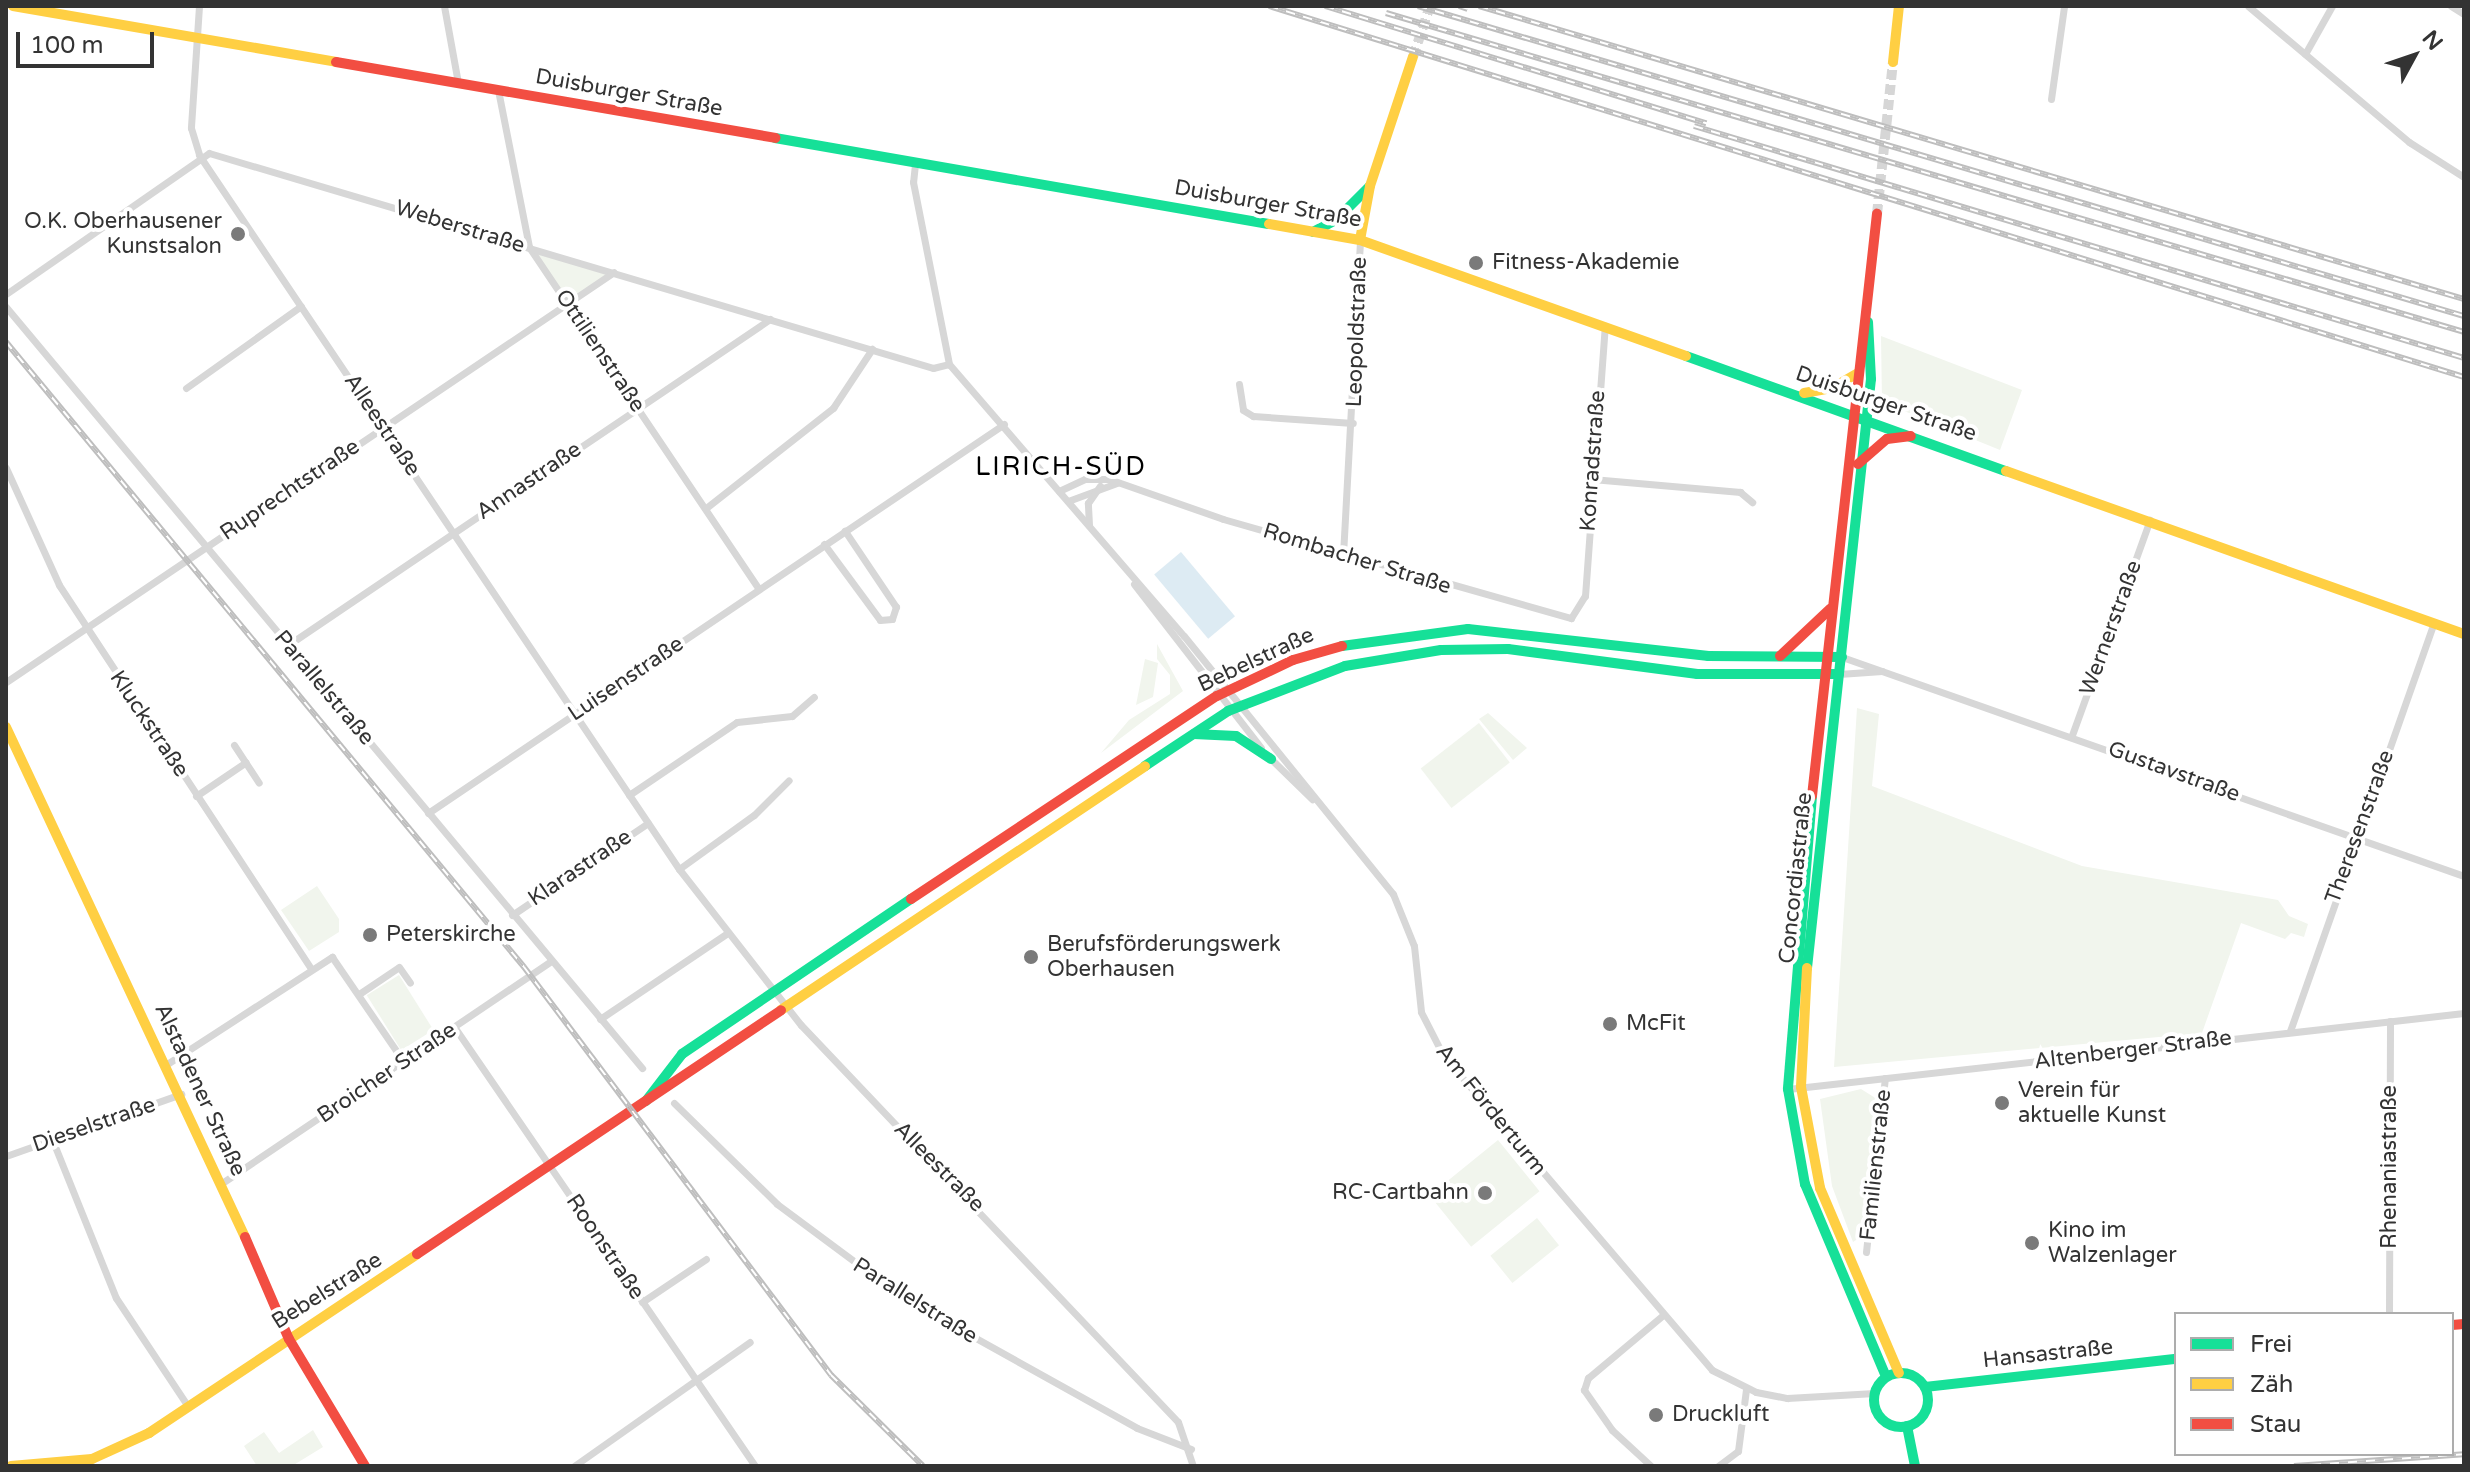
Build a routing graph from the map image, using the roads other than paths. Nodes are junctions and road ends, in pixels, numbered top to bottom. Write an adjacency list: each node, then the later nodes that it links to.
1 (13, 6): 10 (street, Duisburger Straße)
2 (199, 6): 10 (street, Alleestraße)
3 (444, 6): 14 (street)
4 (1899, 6): 13 (street)
5 (2064, 6): 16 (street)
6 (2248, 6): 11 (street)
7 (2332, 6): 11 (street)
8 (2451, 6): 9 (street)
9 (2464, 14)
10 (197, 38): 14 (street, Duisburger Straße); 17 (street, Alleestraße)
11 (2305, 54): 19 (street)
12 (1413, 57): 20 (street)
13 (1893, 62)
14 (458, 83): 15 (street, Duisburger Straße)
15 (498, 90): 18 (street, Duisburger Straße); 24 (street, Ottilienstraße)
16 (2051, 99)
17 (199, 155): 24 (street, Weberstraße); 26 (street); 28 (street, Alleestraße)
18 (915, 164): 22 (street, Duisburger Straße); 34 (street)
19 (2464, 177)
20 (1370, 186): 22 (street); 23 (street)
21 (1877, 214): 30 (street)
22 (1313, 232): 23 (street, Duisburger Straße)
23 (1360, 240): 32 (street, Duisburger Straße); 42 (street, Leopoldstraße)
24 (529, 247): 25 (street, Weberstraße); 27 (street, Ottilienstraße)
25 (614, 272): 27 (street, Ruprechtstraße); 31 (street, Weberstraße)
26 (6, 294)
27 (568, 303): 39 (street, Ottilienstraße); 44 (street, Ruprechtstraße)
28 (301, 306): 37 (street); 44 (street, Alleestraße)
29 (6, 307): 60 (street, Parallelstraße)
30 (1866, 312): 35 (street, Concordiastraße); 41 (street, Concordiastraße)
31 (770, 319): 33 (street, Weberstraße); 39 (street, Annastraße)
32 (1605, 326): 38 (street, Duisburger Straße); 48 (street, Konradstraße)
33 (872, 349): 34 (street, Weberstraße); 54 (street)
34 (949, 364): 43 (street, Am Förderturm)
35 (1858, 373): 38 (street); 40 (street, Concordiastraße)
36 (1239, 384): 42 (street, Leopoldstraße)
37 (186, 388)
38 (1803, 394): 40 (street, Duisburger Straße)
39 (639, 408): 54 (street, Ottilienstraße); 58 (street, Annastraße)
40 (1852, 413): 41 (street, Duisburger Straße); 65 (street, Concordiastraße)
41 (1864, 418): 45 (street, Duisburger Straße); 46 (street, Concordiastraße)
42 (1353, 423): 61 (street, Leopoldstraße)
43 (1004, 424): 51 (street, Am Förderturm); 57 (street, Luisenstraße)
44 (383, 428): 58 (street, Alleestraße); 60 (street, Ruprechtstraße)
45 (1913, 436): 46 (street); 55 (street, Duisburger Straße)
46 (1858, 464): 73 (street, Concordiastraße)
47 (6, 468): 67 (street, Kluckstraße)
48 (1592, 479): 53 (street); 64 (street, Konradstraße)
49 (1120, 482): 50 (street, Rombacher Straße); 51 (street, Rombacher Straße); 61 (street, Rombacher Straße)
50 (1100, 486): 52 (street, Rombacher Straße); 56 (street)
51 (1059, 491): 52 (street, Am Förderturm)
52 (1068, 501): 56 (street, Am Förderturm)
53 (1752, 502)
54 (706, 508): 63 (street, Ottilienstraße)
55 (2150, 520): 66 (street, Duisburger Straße); 87 (street, Wernerstraße)
56 (1089, 527): 62 (street, Am Förderturm)
57 (845, 531): 59 (street, Luisenstraße); 59 (street)
58 (454, 533): 69 (street, Annastraße); 84 (street, Alleestraße)
59 (824, 544): 63 (street, Luisenstraße)
60 (206, 546): 67 (street, Ruprechtstraße); 69 (street, Parallelstraße)
61 (1343, 555): 64 (street, Rombacher Straße)
62 (1127, 572): 79 (street, Am Förderturm); 80 (street, Am Förderturm)
63 (759, 589): 84 (street, Luisenstraße)
64 (1585, 596)
65 (1830, 609): 71 (street, Concordiastraße); 72 (street)
66 (2434, 623): 68 (street, Duisburger Straße); 98 (street, Theresenstraße)
67 (85, 628): 78 (street, Ruprechtstraße); 94 (street, Kluckstraße)
68 (2464, 634)
69 (288, 645): 96 (street, Parallelstraße)
70 (1638, 649): 72 (street, Bebelstraße); 74 (street); 79 (street, Bebelstraße)
71 (1828, 656): 72 (street, Bebelstraße); 73 (street); 77 (street, Concordiastraße)
72 (1777, 657)
73 (1842, 657): 75 (street, Gustavstraße); 76 (street, Concordiastraße)
74 (1618, 664): 77 (street, Bebelstraße); 82 (street, Bebelstraße)
75 (1884, 670): 76 (street, Gustavstraße); 87 (street, Gustavstraße)
76 (1839, 674): 77 (street); 120 (street, Concordiastraße)
77 (1824, 676): 121 (street, Concordiastraße)
78 (6, 682)
79 (1229, 691): 80 (street, Bebelstraße); 82 (street, Am Förderturm)
80 (1217, 696): 83 (street, Am Förderturm); 99 (street, Bebelstraße)
81 (814, 697): 93 (street)
82 (1240, 708): 83 (street, Bebelstraße); 95 (street, Am Förderturm)
83 (1228, 711): 86 (street, Bebelstraße); 89 (street, Am Förderturm)
84 (575, 714): 93 (street, Alleestraße); 96 (street, Luisenstraße)
85 (6, 727): 117 (street, Alstadener Straße)
86 (1192, 734): 89 (street); 100 (street, Bebelstraße)
87 (2072, 735): 98 (street, Gustavstraße)
88 (234, 745): 90 (street)
89 (1271, 759): 95 (street, Am Förderturm)
90 (246, 762): 92 (street); 94 (street)
91 (789, 780): 101 (street)
92 (259, 783)
93 (629, 795): 97 (street, Alleestraße)
94 (196, 796): 106 (street, Kluckstraße)
95 (1318, 802): 133 (street, Am Förderturm)
96 (428, 813): 103 (street, Parallelstraße)
97 (648, 823): 101 (street, Alleestraße); 103 (street, Klarastraße)
98 (2356, 838): 102 (street, Gustavstraße); 115 (street, Theresenstraße)
99 (981, 853): 100 (street); 109 (street, Bebelstraße)
100 (989, 868): 110 (street, Bebelstraße)
101 (679, 869): 104 (street, Alleestraße)
102 (2464, 876)
103 (512, 915): 105 (street, Parallelstraße)
104 (726, 934): 109 (street, Alleestraße); 112 (street)
105 (551, 961): 112 (street, Parallelstraße); 114 (street, Broicher Straße)
106 (311, 969): 108 (street); 117 (street)
107 (410, 983): 108 (street)
108 (359, 994): 116 (street)
109 (773, 994): 110 (street, Alleestraße); 123 (street, Bebelstraße)
110 (784, 1007): 123 (street, Bebelstraße); 145 (street, Alleestraße)
111 (2464, 1013): 113 (street, Altenberger Straße)
112 (600, 1019): 118 (street, Parallelstraße)
113 (2390, 1021): 115 (street, Altenberger Straße); 132 (street, Rhenaniastraße)
114 (455, 1028): 116 (street, Broicher Straße); 127 (street, Roonstraße)
115 (2290, 1031): 119 (street, Altenberger Straße)
116 (404, 1062): 128 (street, Broicher Straße)
117 (167, 1064): 122 (street, Alstadener Straße)
118 (642, 1068)
119 (1885, 1078): 120 (street, Altenberger Straße); 129 (street, Familienstraße)
120 (1801, 1087): 121 (street); 137 (street, Concordiastraße)
121 (1788, 1089): 138 (street, Concordiastraße)
122 (181, 1094): 125 (street, Dieselstraße); 128 (street, Alstadener Straße)
123 (646, 1101): 127 (street, Bebelstraße)
124 (674, 1103): 145 (street, Parallelstraße)
125 (52, 1139): 126 (street, Dieselstraße); 143 (street)
126 (6, 1156)
127 (549, 1165): 131 (street, Roonstraße); 134 (street, Bebelstraße)
128 (222, 1183): 134 (street, Alstadener Straße)
129 (1866, 1252)
130 (706, 1259): 131 (street)
131 (642, 1302): 139 (street, Roonstraße)
132 (2389, 1312)
133 (1662, 1316): 141 (street, Am Förderturm); 153 (street)
134 (289, 1339): 143 (street, Bebelstraße); 150 (street, Alstadener Straße)
135 (750, 1342): 139 (street)
136 (2174, 1359): 140 (street, Hansastraße)
137 (1899, 1373): 138 (street); 140 (street)
138 (1886, 1377): 142 (street)
139 (698, 1382): 148 (street, Roonstraße); 151 (street)
140 (1925, 1387): 144 (street)
141 (1746, 1389): 142 (street, Am Förderturm); 154 (street)
142 (1875, 1393): 144 (street)
143 (187, 1405): 147 (street, Bebelstraße)
144 (1907, 1426): 155 (street)
145 (1191, 1449): 152 (street, Alleestraße)
146 (6, 1458): 149 (street)
147 (93, 1462): 149 (street, Bebelstraße)
148 (753, 1465)
149 (10, 1466)
150 (365, 1466)
151 (574, 1466)
152 (1193, 1466)
153 (1651, 1466)
154 (1718, 1466)
155 (1915, 1466)

